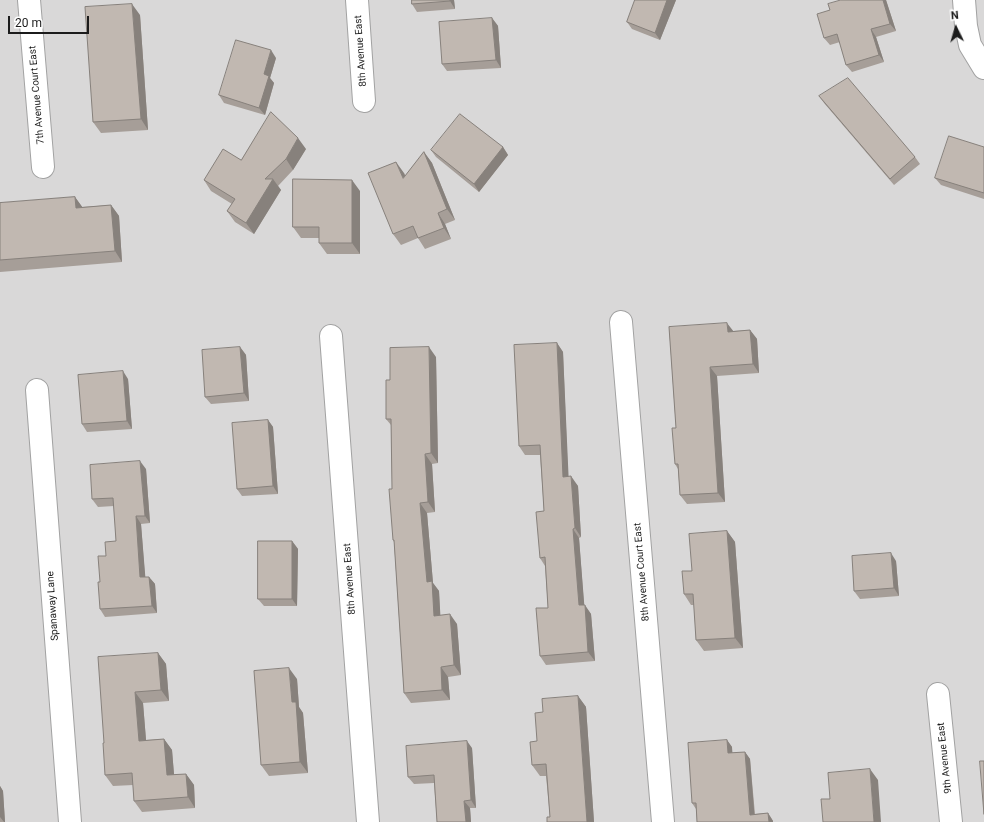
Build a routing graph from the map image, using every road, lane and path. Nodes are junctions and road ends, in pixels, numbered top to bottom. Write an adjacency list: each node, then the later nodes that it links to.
1 (30, 0): 6 (street, 7th Avenue Court East)
2 (357, 0): 5 (street, 8th Avenue East)
3 (964, 0): 4 (street)
4 (984, 68)
5 (364, 101)
6 (43, 167)
7 (622, 322): 13 (street, 8th Avenue Court East)
8 (331, 336): 12 (street, 8th Avenue East)
9 (37, 390): 11 (street, Spanaway Lane)
10 (938, 694): 14 (street, 9th Avenue East)
11 (70, 822)
12 (368, 822)
13 (664, 822)
14 (951, 822)

